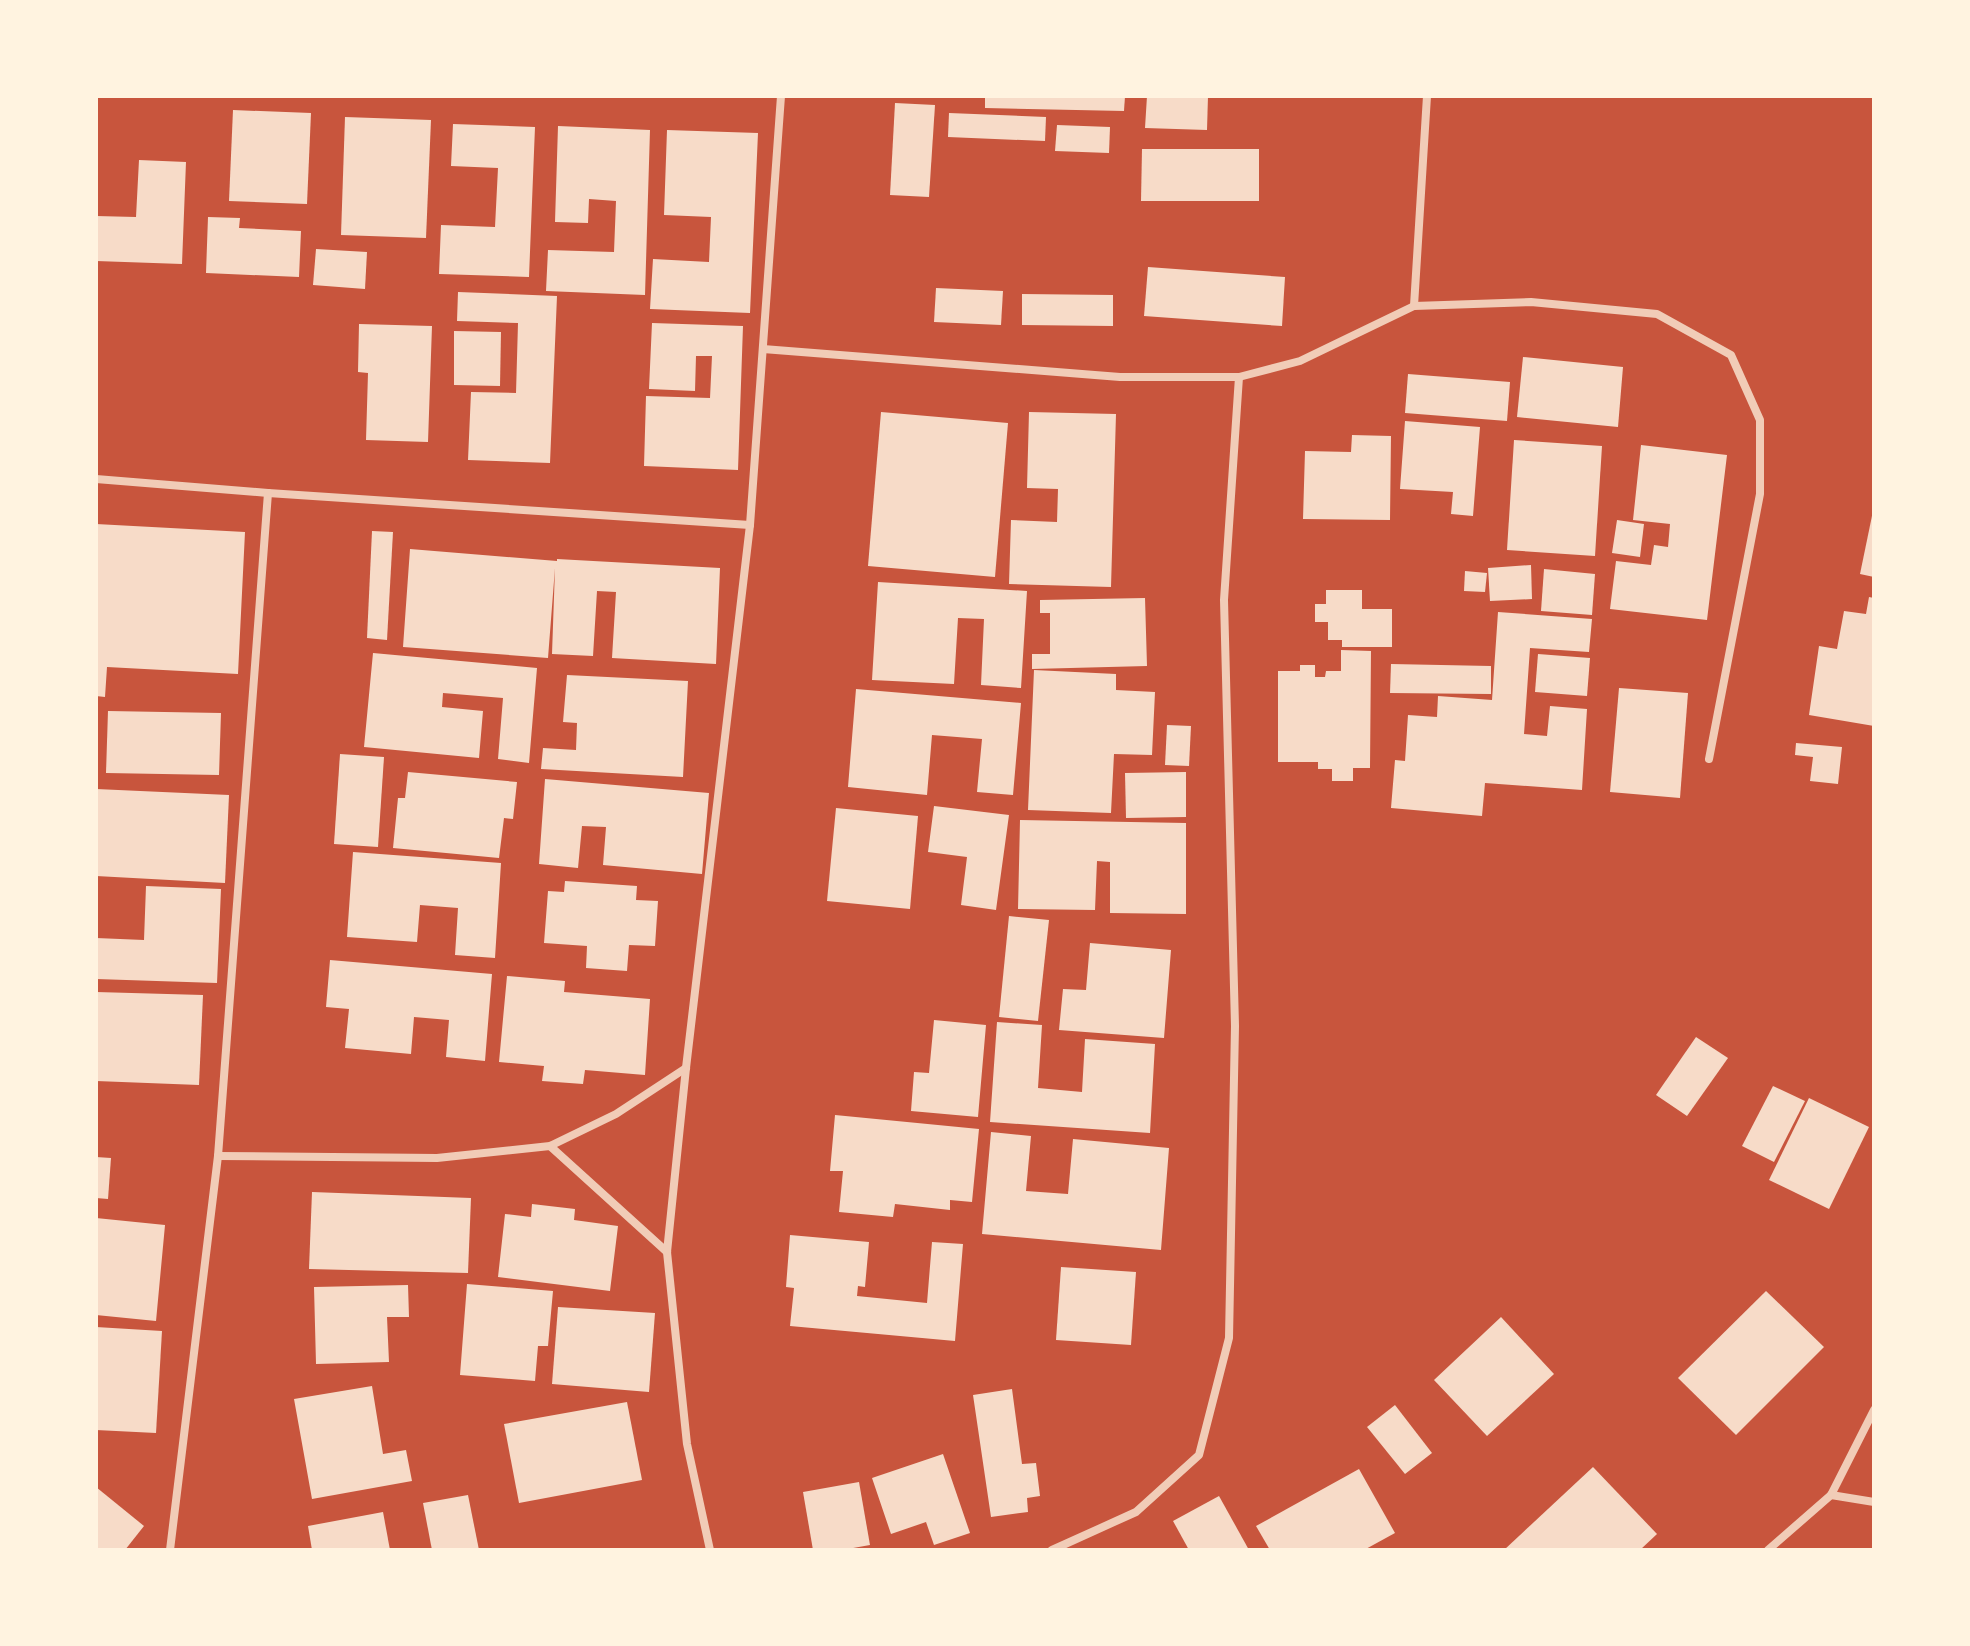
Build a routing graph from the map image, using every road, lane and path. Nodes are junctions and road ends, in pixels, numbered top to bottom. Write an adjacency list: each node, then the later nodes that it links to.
1 (781, 96): 4 (street)
2 (1427, 96): 3 (street)
3 (1414, 306): 5 (street); 9 (street)
4 (763, 349): 5 (street); 8 (street)
5 (1239, 377): 19 (street)
6 (96, 479): 7 (street)
7 (268, 493): 8 (street); 12 (street)
8 (750, 525): 10 (street)
9 (1709, 759)
10 (686, 1068): 11 (street); 13 (street)
11 (550, 1146): 12 (street); 13 (street)
12 (218, 1156): 17 (street)
13 (667, 1252): 18 (street)
14 (1874, 1410): 15 (street)
15 (1831, 1495): 16 (street); 20 (street)
16 (1874, 1502)
17 (170, 1550)
18 (710, 1550)
19 (1052, 1550)
20 (1768, 1550)

